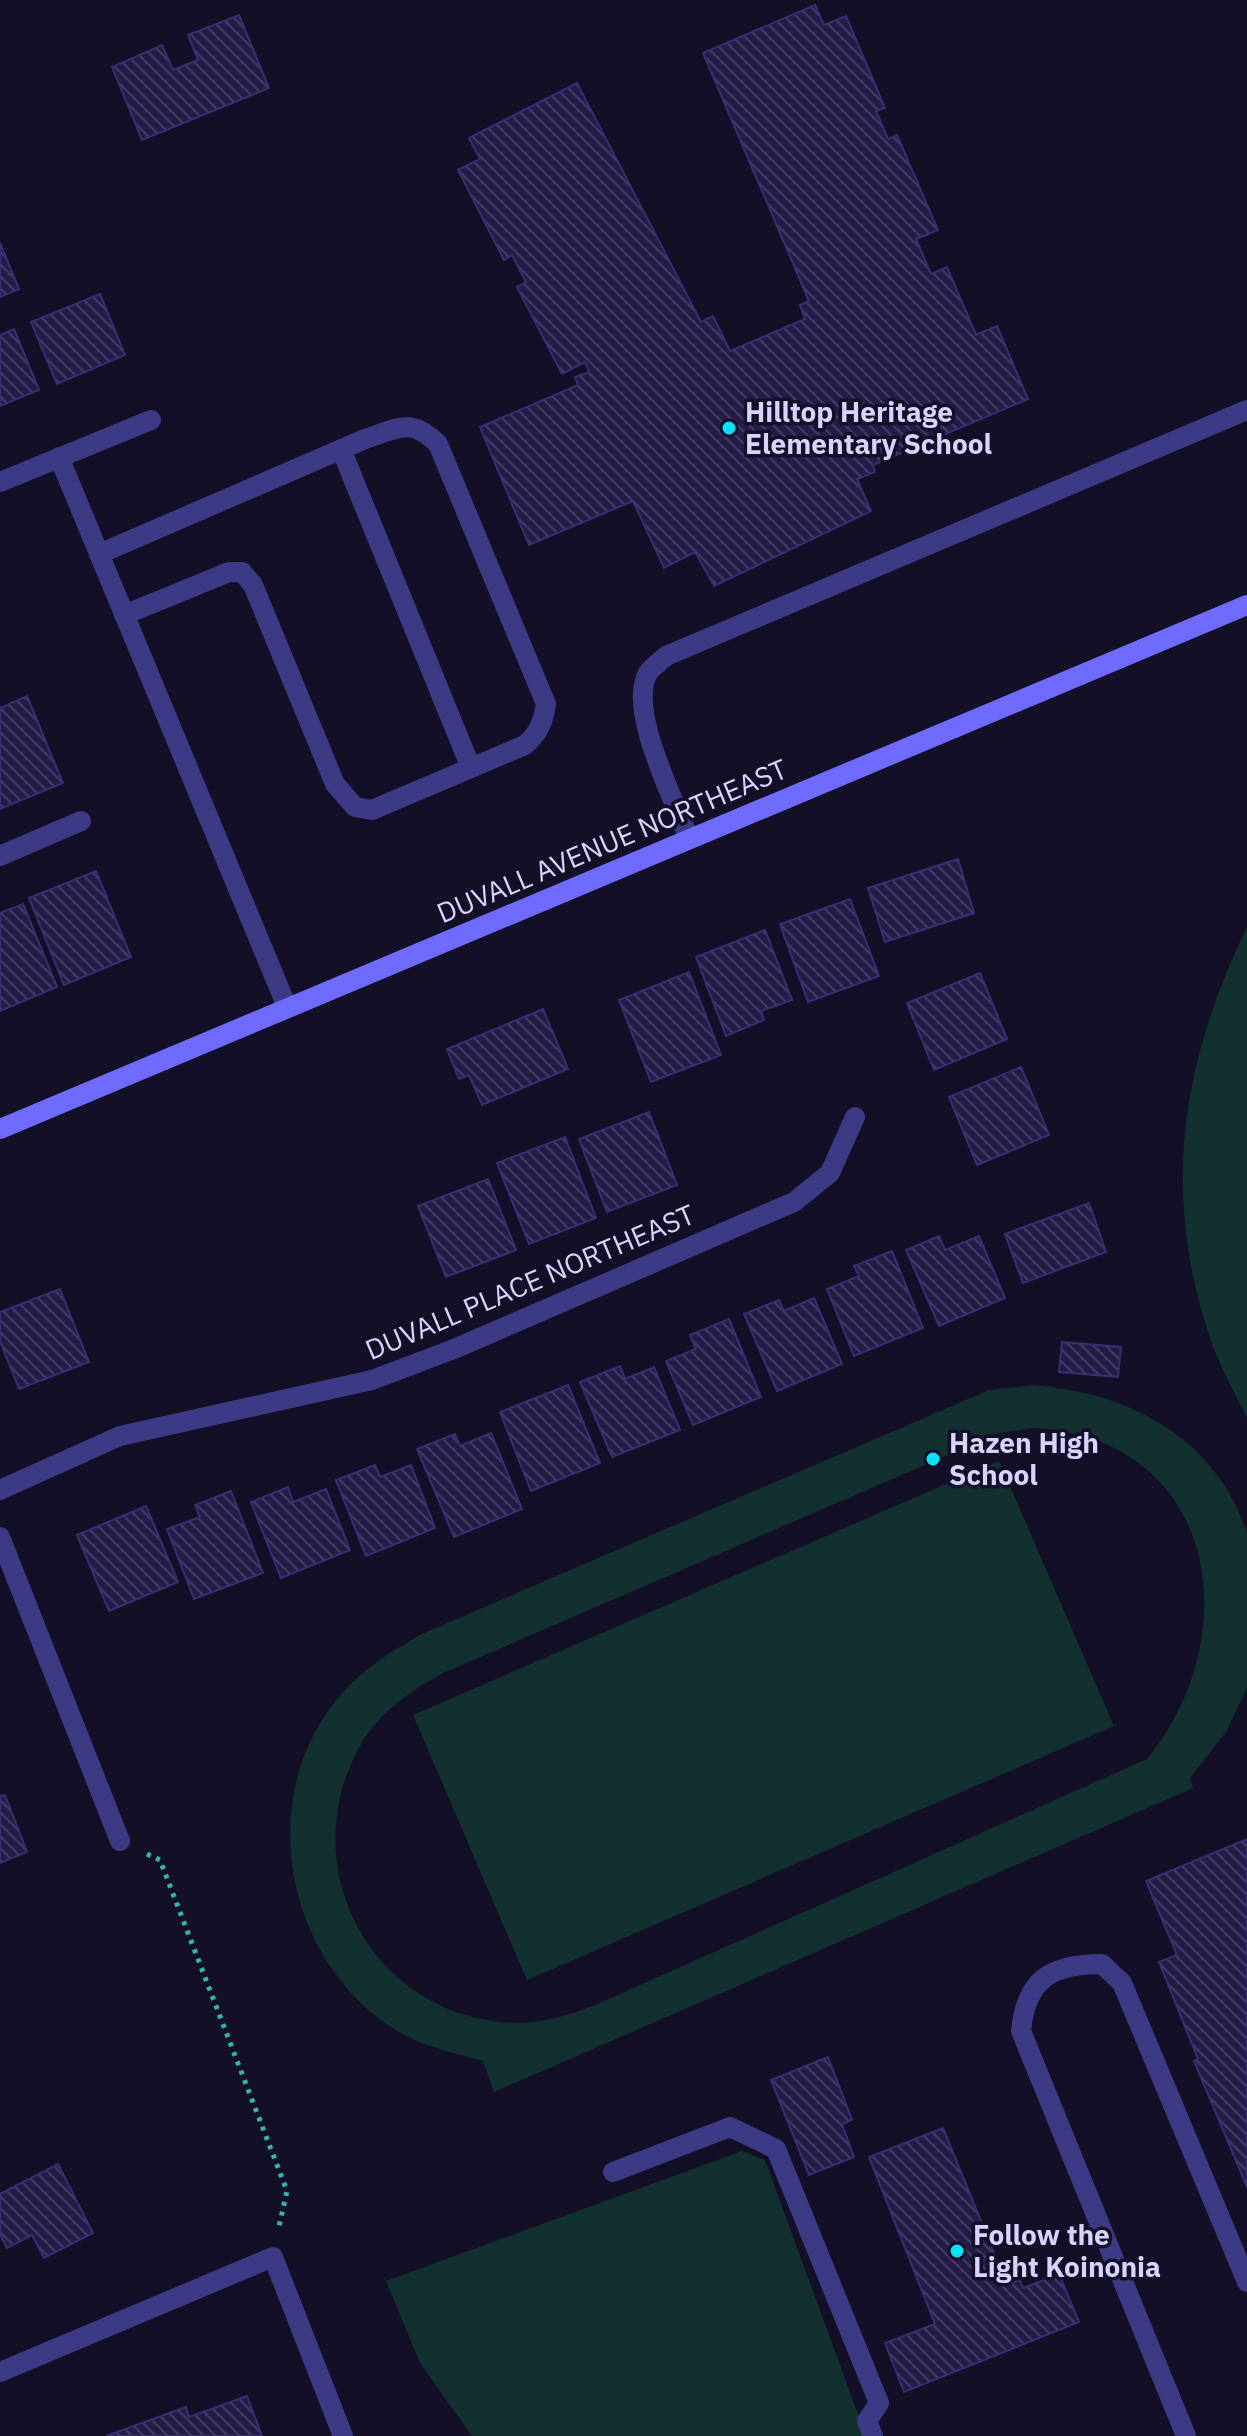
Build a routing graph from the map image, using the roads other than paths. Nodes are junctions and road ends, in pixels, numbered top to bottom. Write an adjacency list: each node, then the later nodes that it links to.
1 (1247, 410): 11 (street)
2 (151, 420): 4 (street)
3 (341, 449): 6 (street); 9 (street); 9 (street)
4 (59, 457): 5 (street); 6 (street)
5 (0, 482)
6 (99, 554): 8 (street)
7 (1247, 605): 11 (main road, DUVALL AVENUE NORTHEAST)
8 (124, 615): 9 (street); 13 (street)
9 (471, 768)
10 (81, 821): 12 (street)
11 (689, 839): 13 (main road, DUVALL AVENUE NORTHEAST)
12 (0, 856)
13 (287, 1007): 15 (main road, DUVALL AVENUE NORTHEAST)
14 (855, 1117): 16 (street, DUVALL PLACE NORTHEAST)
15 (0, 1129)
16 (0, 1490)
17 (0, 1537): 18 (street)
18 (120, 1841)
19 (613, 2172): 23 (street)
20 (1247, 2282): 24 (street)
21 (0, 2372): 22 (street)
22 (343, 2436)
23 (873, 2436)
24 (1186, 2436)

